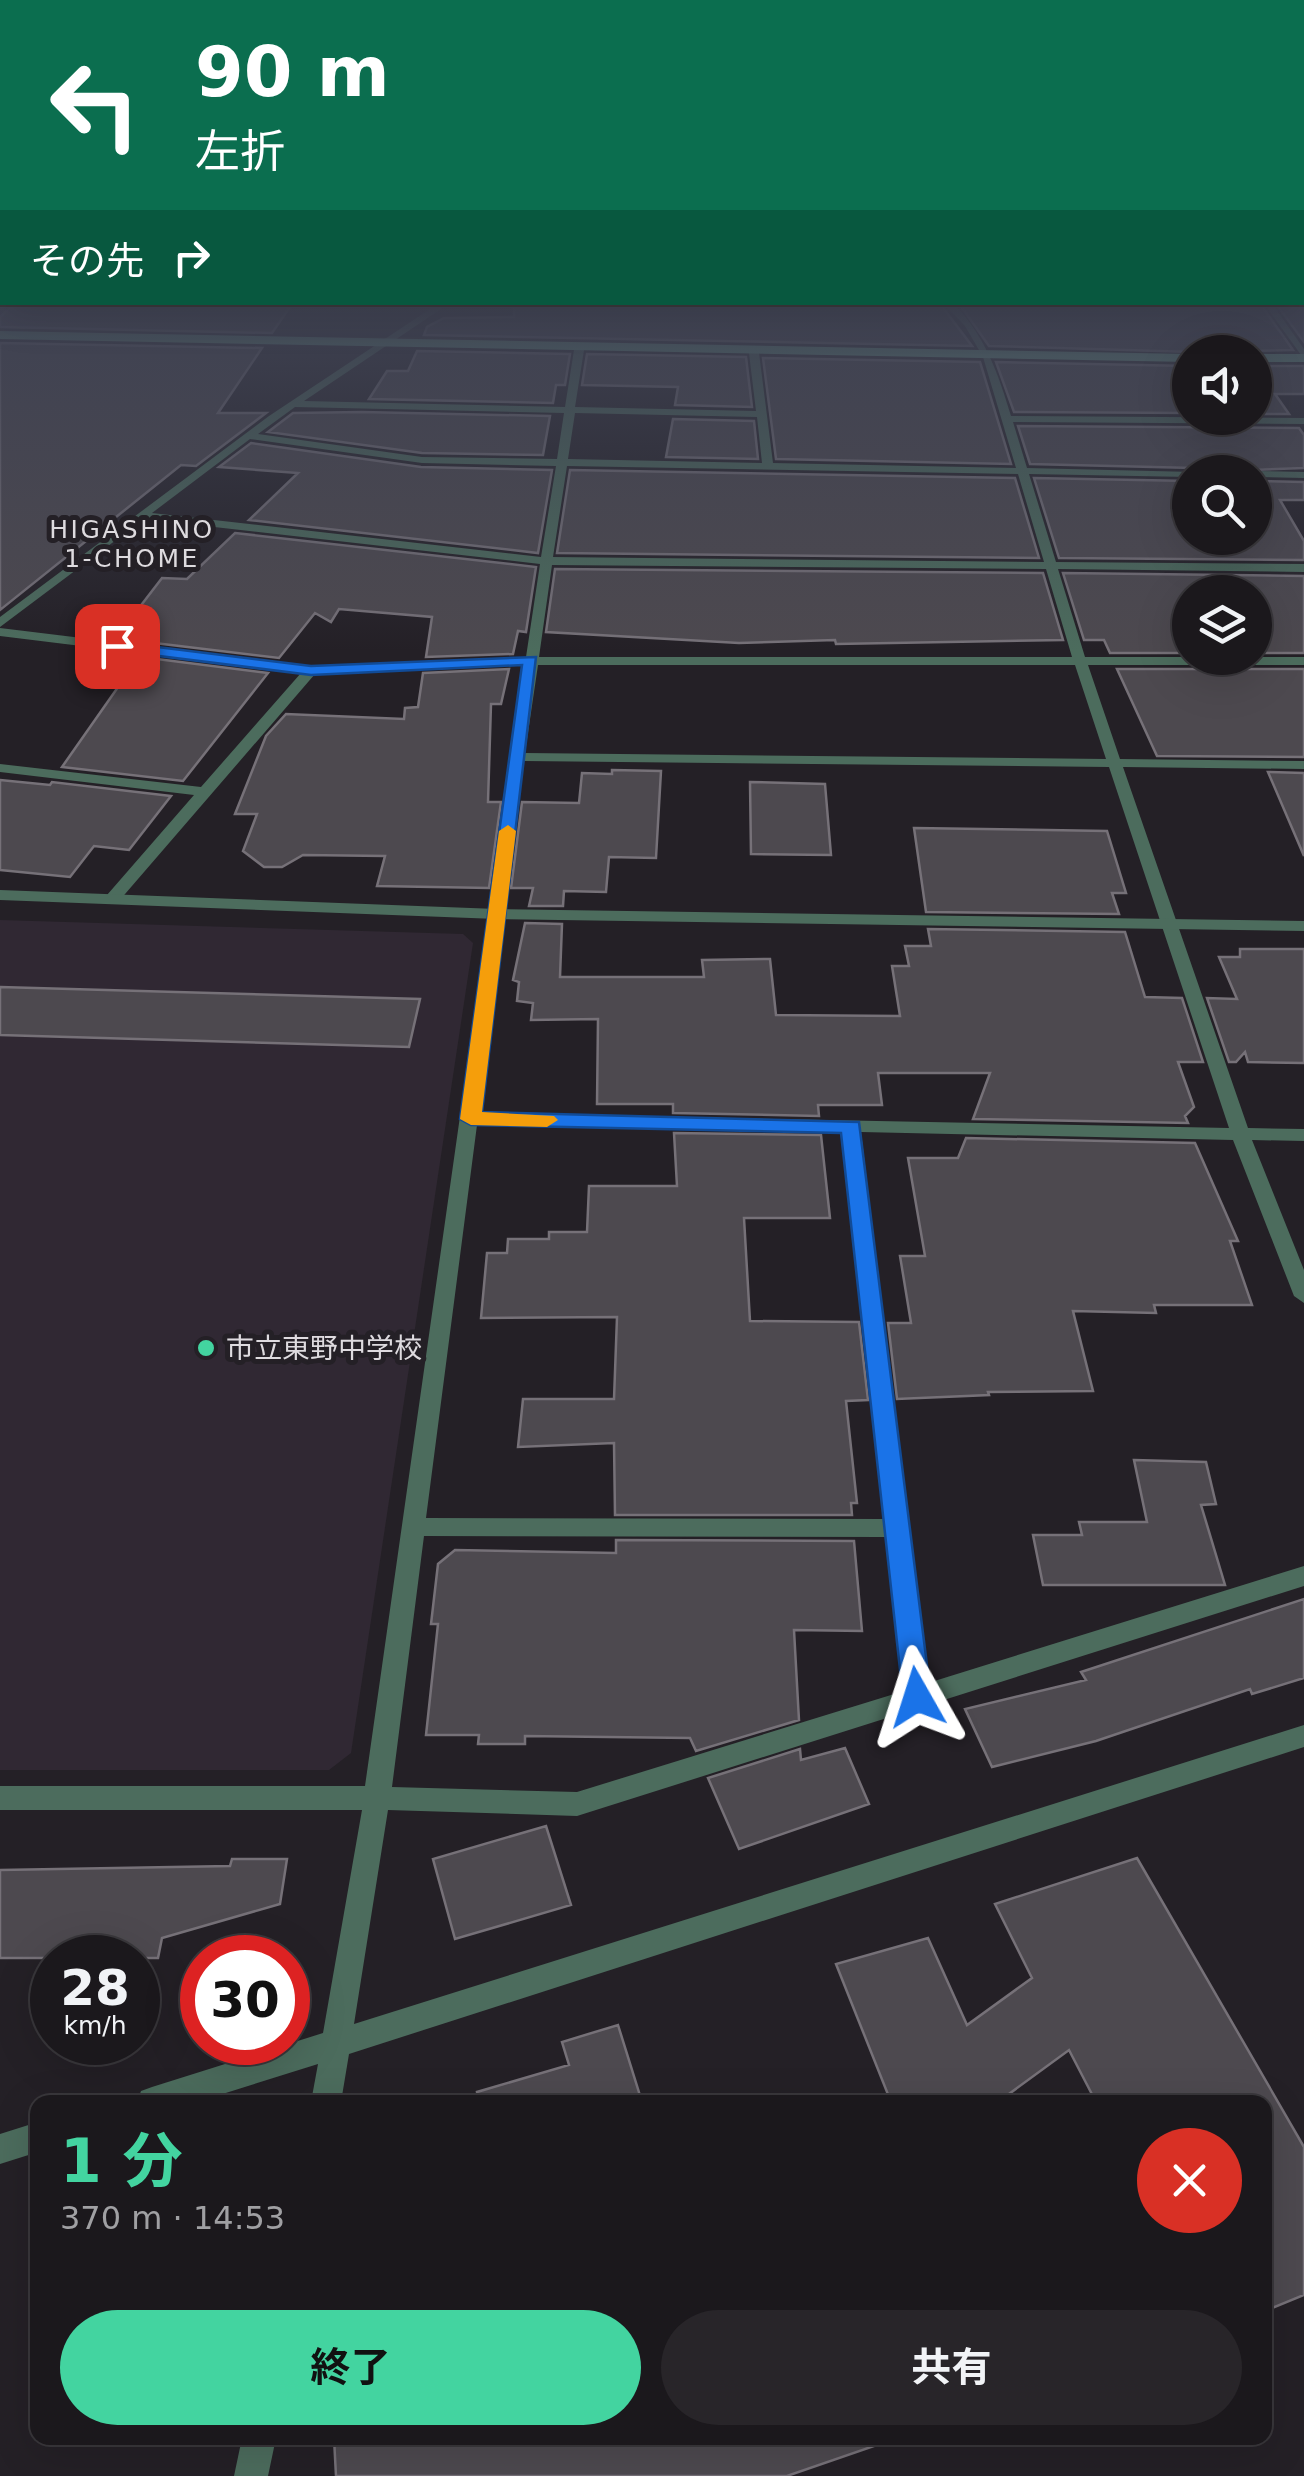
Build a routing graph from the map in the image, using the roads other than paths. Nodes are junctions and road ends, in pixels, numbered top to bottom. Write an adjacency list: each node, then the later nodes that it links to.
1 (270, 421): 7 (street)
2 (568, 421): 8 (street)
3 (761, 421): 9 (street)
4 (1005, 421): 10 (street)
5 (1259, 421): 6 (street)
6 (1304, 421)
7 (248, 436): 8 (street); 14 (street)
8 (561, 464): 9 (street); 15 (street)
9 (768, 468): 10 (street)
10 (1020, 473): 11 (street); 16 (street)
11 (1172, 474)
12 (1272, 474): 13 (street)
13 (1304, 475)
14 (142, 514): 15 (street); 18 (street)
15 (545, 561): 16 (street); 20 (street)
16 (1052, 565): 17 (street); 21 (street)
17 (1304, 568)
18 (0, 622)
19 (0, 632): 23 (street)
20 (530, 660): 21 (street); 23 (street); 24 (street)
21 (1080, 661): 22 (street); 25 (street)
22 (1304, 661)
23 (311, 670): 28 (street)
24 (517, 757): 25 (street); 31 (street)
25 (1116, 762): 26 (street); 32 (street)
26 (1304, 764)
27 (0, 768): 28 (street)
28 (206, 792): 30 (street)
29 (0, 895): 30 (street)
30 (113, 898): 31 (street)
31 (497, 914): 32 (street); 34 (street)
32 (1170, 923): 33 (street); 36 (street)
33 (1304, 926)
34 (471, 1119): 35 (street); 39 (street)
35 (851, 1126): 36 (street); 40 (street)
36 (1240, 1133): 37 (street); 38 (street)
37 (1304, 1134)
38 (1304, 1296)
39 (415, 1527): 40 (street); 45 (street)
40 (898, 1528): 42 (street)
41 (1304, 1576): 42 (street)
42 (917, 1697): 45 (street)
43 (1304, 1736): 46 (street)
44 (0, 1798): 45 (street)
45 (377, 1798): 46 (street)
46 (338, 2046): 47 (street); 48 (street)
47 (175, 2095)
48 (328, 2095)
49 (30, 2140): 50 (street)
50 (0, 2149)
51 (257, 2445): 52 (street)
52 (251, 2476)

